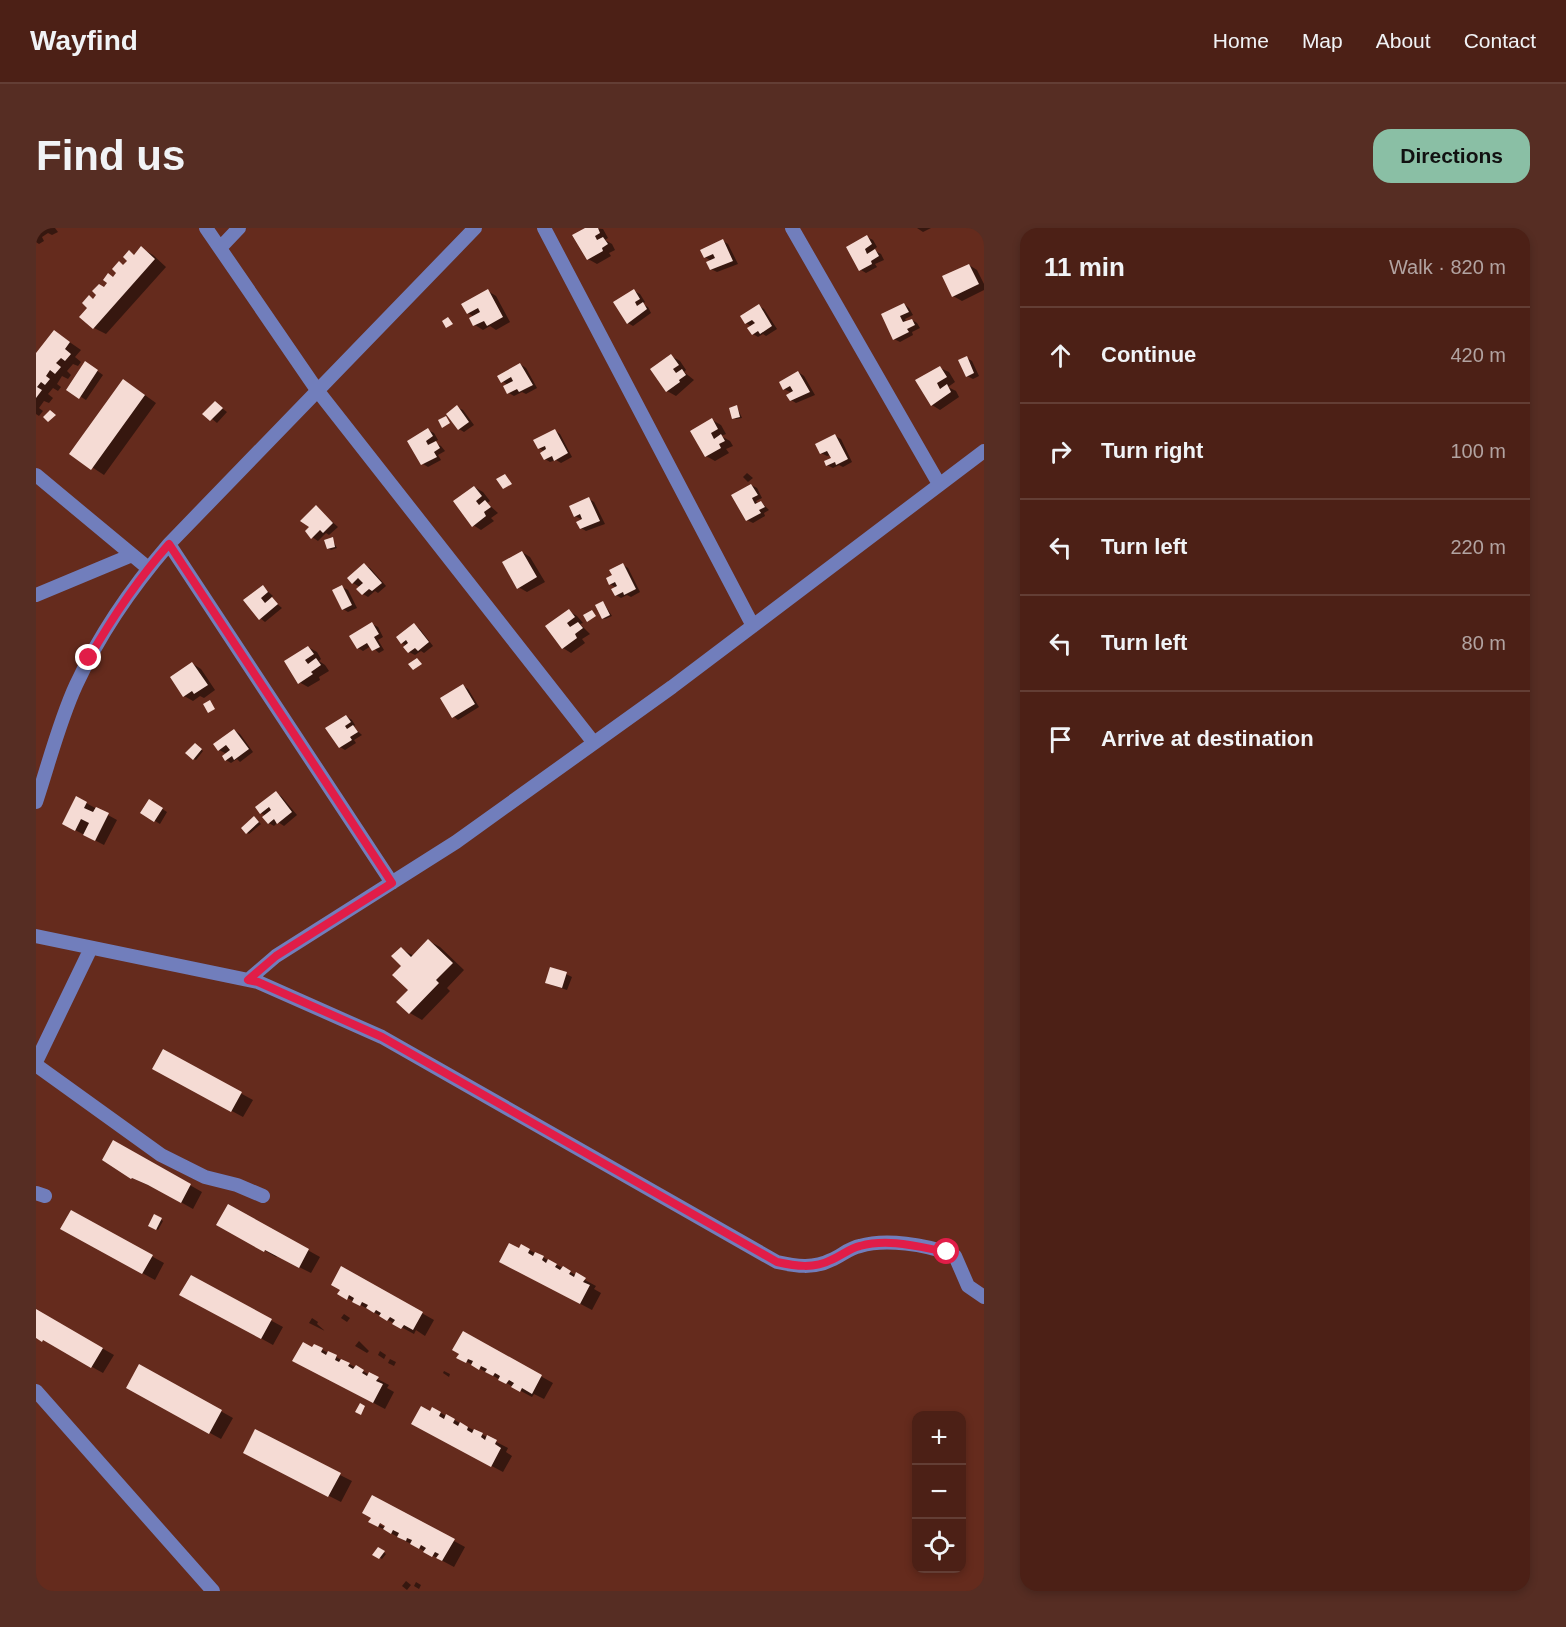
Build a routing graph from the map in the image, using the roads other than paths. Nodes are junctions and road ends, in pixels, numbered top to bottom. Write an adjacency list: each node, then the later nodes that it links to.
1 (206, 228): 6 (street)
2 (239, 228): 6 (street)
3 (475, 228): 7 (street)
4 (544, 228): 15 (street)
5 (792, 228): 10 (street)
6 (220, 248): 7 (street)
7 (317, 390): 11 (street); 16 (street)
8 (984, 450): 10 (street)
9 (36, 475): 12 (street)
10 (939, 484): 15 (street)
11 (169, 544): 13 (street); 18 (street)
12 (132, 555): 13 (street); 14 (street)
13 (148, 568): 17 (street)
14 (36, 595)
15 (753, 626): 16 (street)
16 (594, 743): 18 (street)
17 (36, 802)
18 (392, 883): 21 (street)
19 (36, 936): 20 (street)
20 (91, 948): 21 (street); 22 (street)
21 (248, 980): 24 (street)
22 (36, 1063): 23 (street)
23 (263, 1196)
24 (984, 1294)
25 (36, 1391): 26 (street)
26 (213, 1591)

